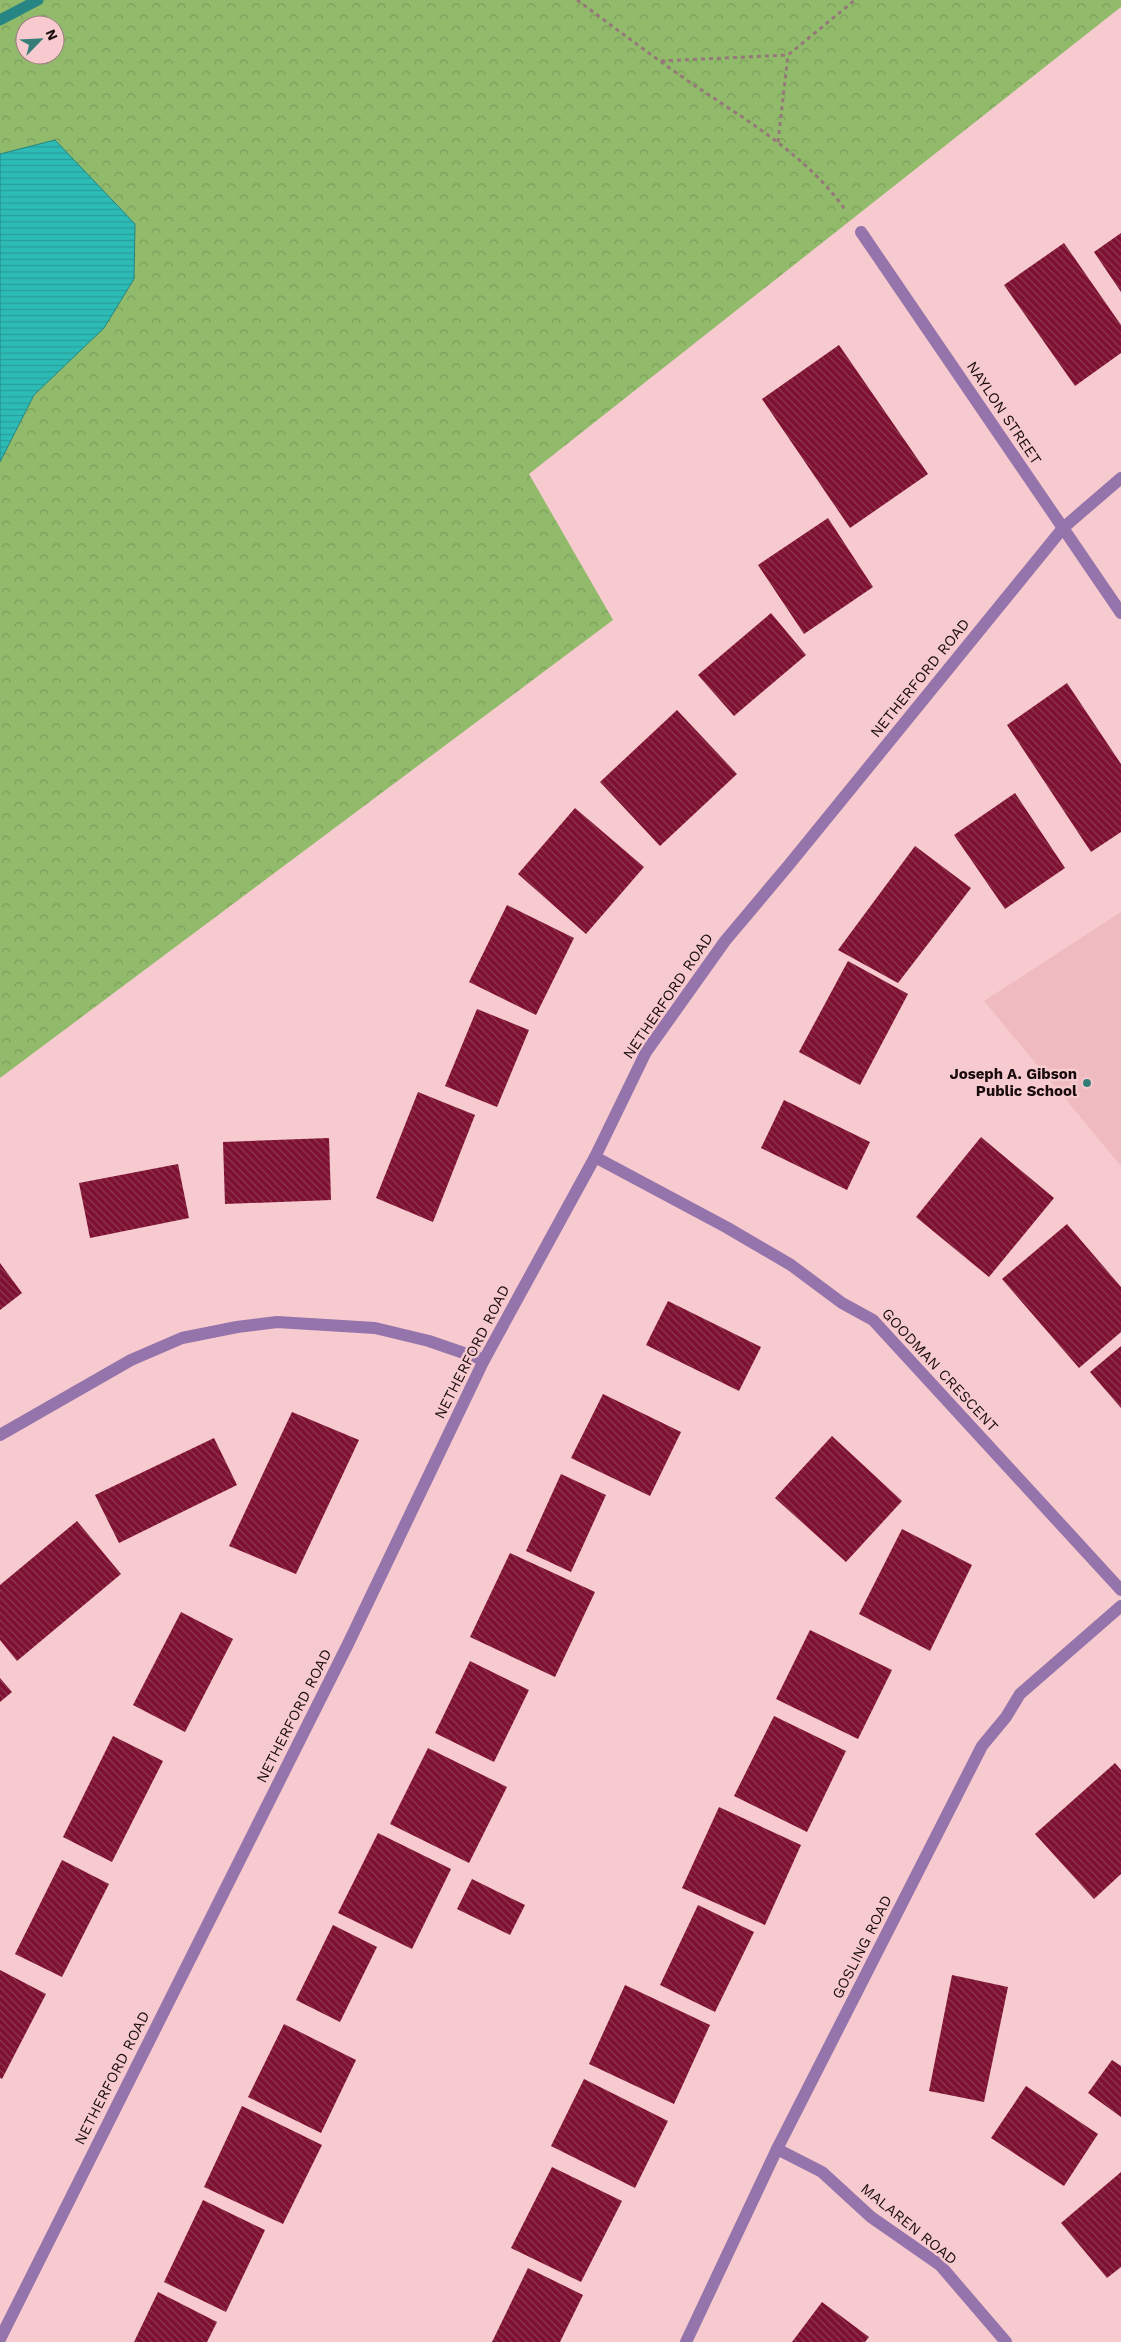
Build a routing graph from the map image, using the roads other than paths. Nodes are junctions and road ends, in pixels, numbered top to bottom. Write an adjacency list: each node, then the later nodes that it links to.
1 (860, 232): 3 (street, NAYLON STREET)
2 (1121, 478): 3 (street, NETHERFORD ROAD)
3 (1063, 528): 4 (street, NAYLON STREET); 5 (street, NETHERFORD ROAD)
4 (1121, 613)
5 (596, 1157): 6 (street, NETHERFORD ROAD); 8 (street, GOODMAN CRESCENT)
6 (484, 1360): 7 (street); 11 (street, NETHERFORD ROAD)
7 (0, 1436)
8 (1121, 1590)
9 (1121, 1606): 10 (street, GOSLING ROAD)
10 (777, 2149): 12 (street, GOSLING ROAD); 13 (street, MALAREN ROAD)
11 (0, 2339)
12 (686, 2342)
13 (1006, 2342)

